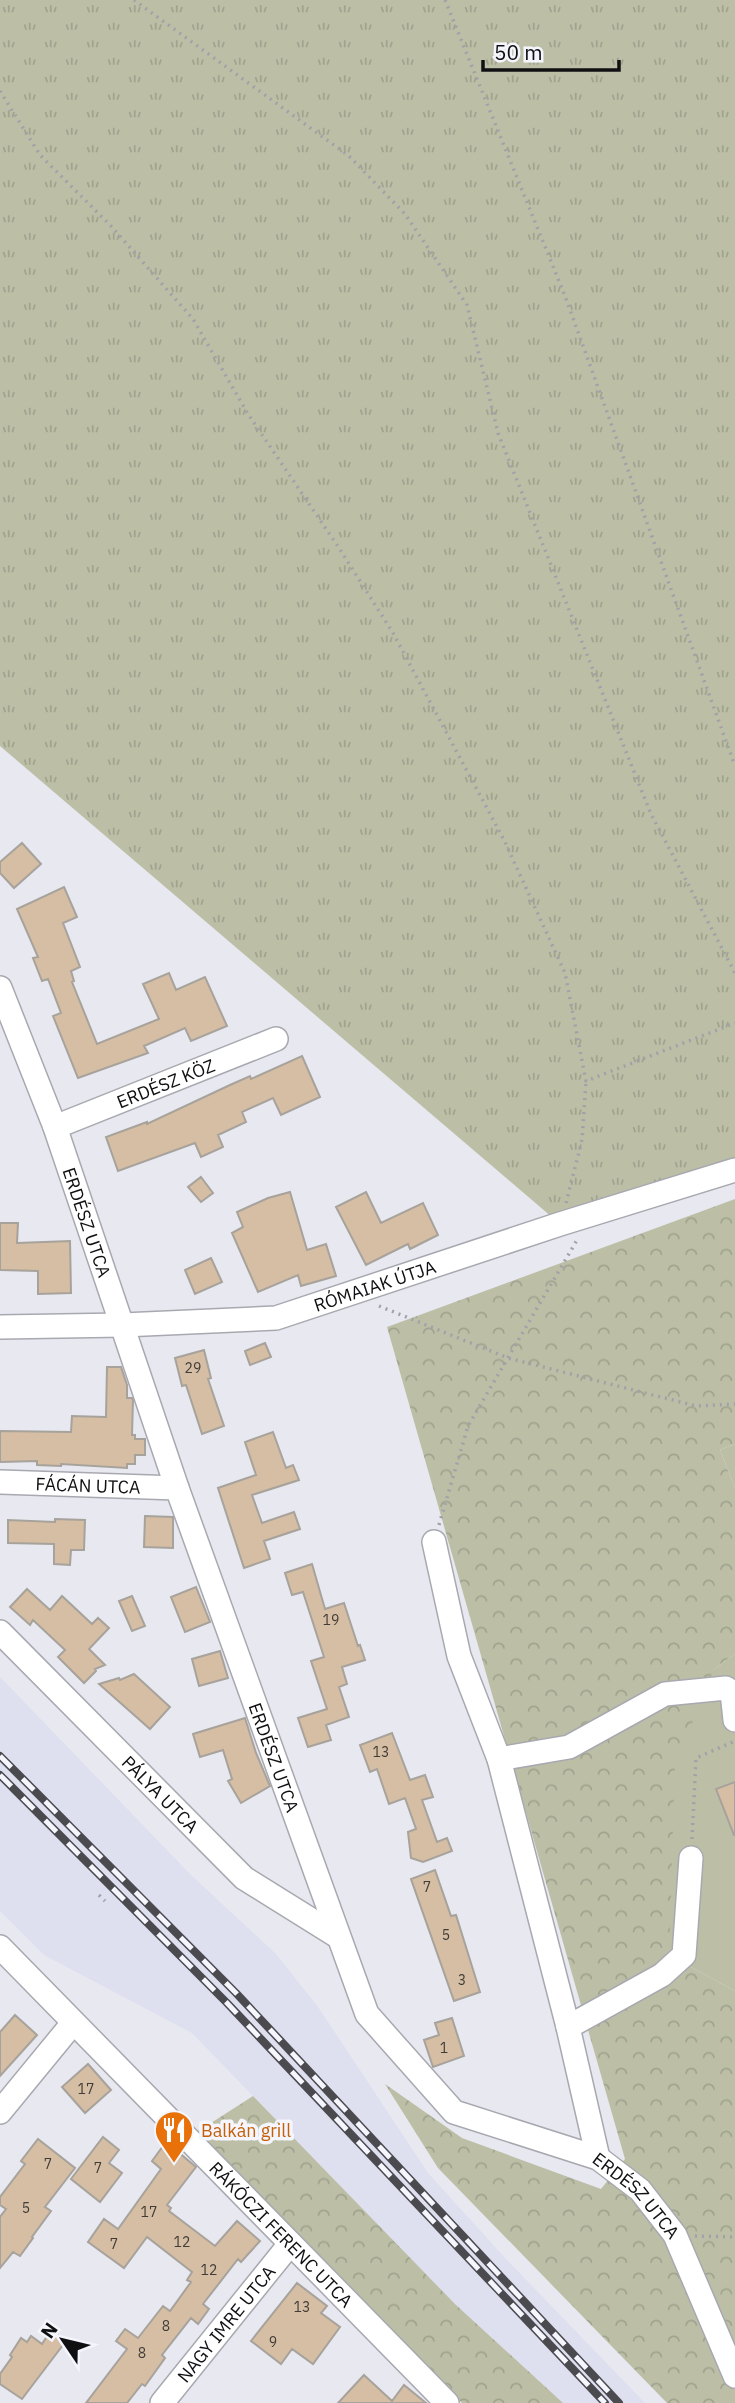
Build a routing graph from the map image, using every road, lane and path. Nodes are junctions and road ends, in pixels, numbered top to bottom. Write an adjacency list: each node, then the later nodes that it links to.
1 (134, 0): 5 (path)
2 (445, 0): 4 (path)
3 (0, 90): 9 (path)
4 (735, 766)
5 (735, 973)
6 (0, 988): 10 (street, ERDÉSZ UTCA)
7 (735, 1023): 9 (path)
8 (276, 1039): 10 (street, ERDÉSZ KÖZ)
9 (586, 1081): 13 (path)
10 (55, 1127): 15 (street, ERDÉSZ UTCA)
11 (735, 1170): 12 (street, RÓMAIAK ÚTJA)
12 (592, 1214): 13 (street, RÓMAIAK ÚTJA); 17 (path)
13 (560, 1224): 14 (street, RÓMAIAK ÚTJA)
14 (350, 1294): 15 (street, RÓMAIAK ÚTJA); 17 (path)
15 (123, 1325): 16 (street, RÓMAIAK ÚTJA); 20 (street, ERDÉSZ UTCA)
16 (0, 1327)
17 (508, 1358): 18 (path); 21 (path)
18 (735, 1404)
19 (0, 1482): 20 (street, FÁCÁN UTCA)
20 (177, 1488): 29 (street, ERDÉSZ UTCA)
21 (434, 1542): 25 (street)
22 (0, 1632): 29 (street, PÁLYA UTCA)
23 (735, 1720): 25 (street)
24 (735, 1741): 26 (path)
25 (499, 1759): 32 (street)
26 (691, 1858): 32 (street)
27 (99, 1895): 28 (path)
28 (105, 1901)
29 (337, 1936): 34 (street, ERDÉSZ UTCA)
30 (0, 1947): 31 (street, RÁKÓCZI FERENC UTCA)
31 (73, 2023): 33 (street); 37 (street, RÁKÓCZI FERENC UTCA)
32 (568, 2026): 34 (street)
33 (0, 2112)
34 (598, 2158): 35 (street, ERDÉSZ UTCA)
35 (675, 2235): 36 (path); 38 (street, ERDÉSZ UTCA)
36 (735, 2237)
37 (290, 2244): 39 (street, NAGY IMRE UTCA); 40 (street, RÁKÓCZI FERENC UTCA)
38 (735, 2376)
39 (162, 2403)
40 (447, 2403)

